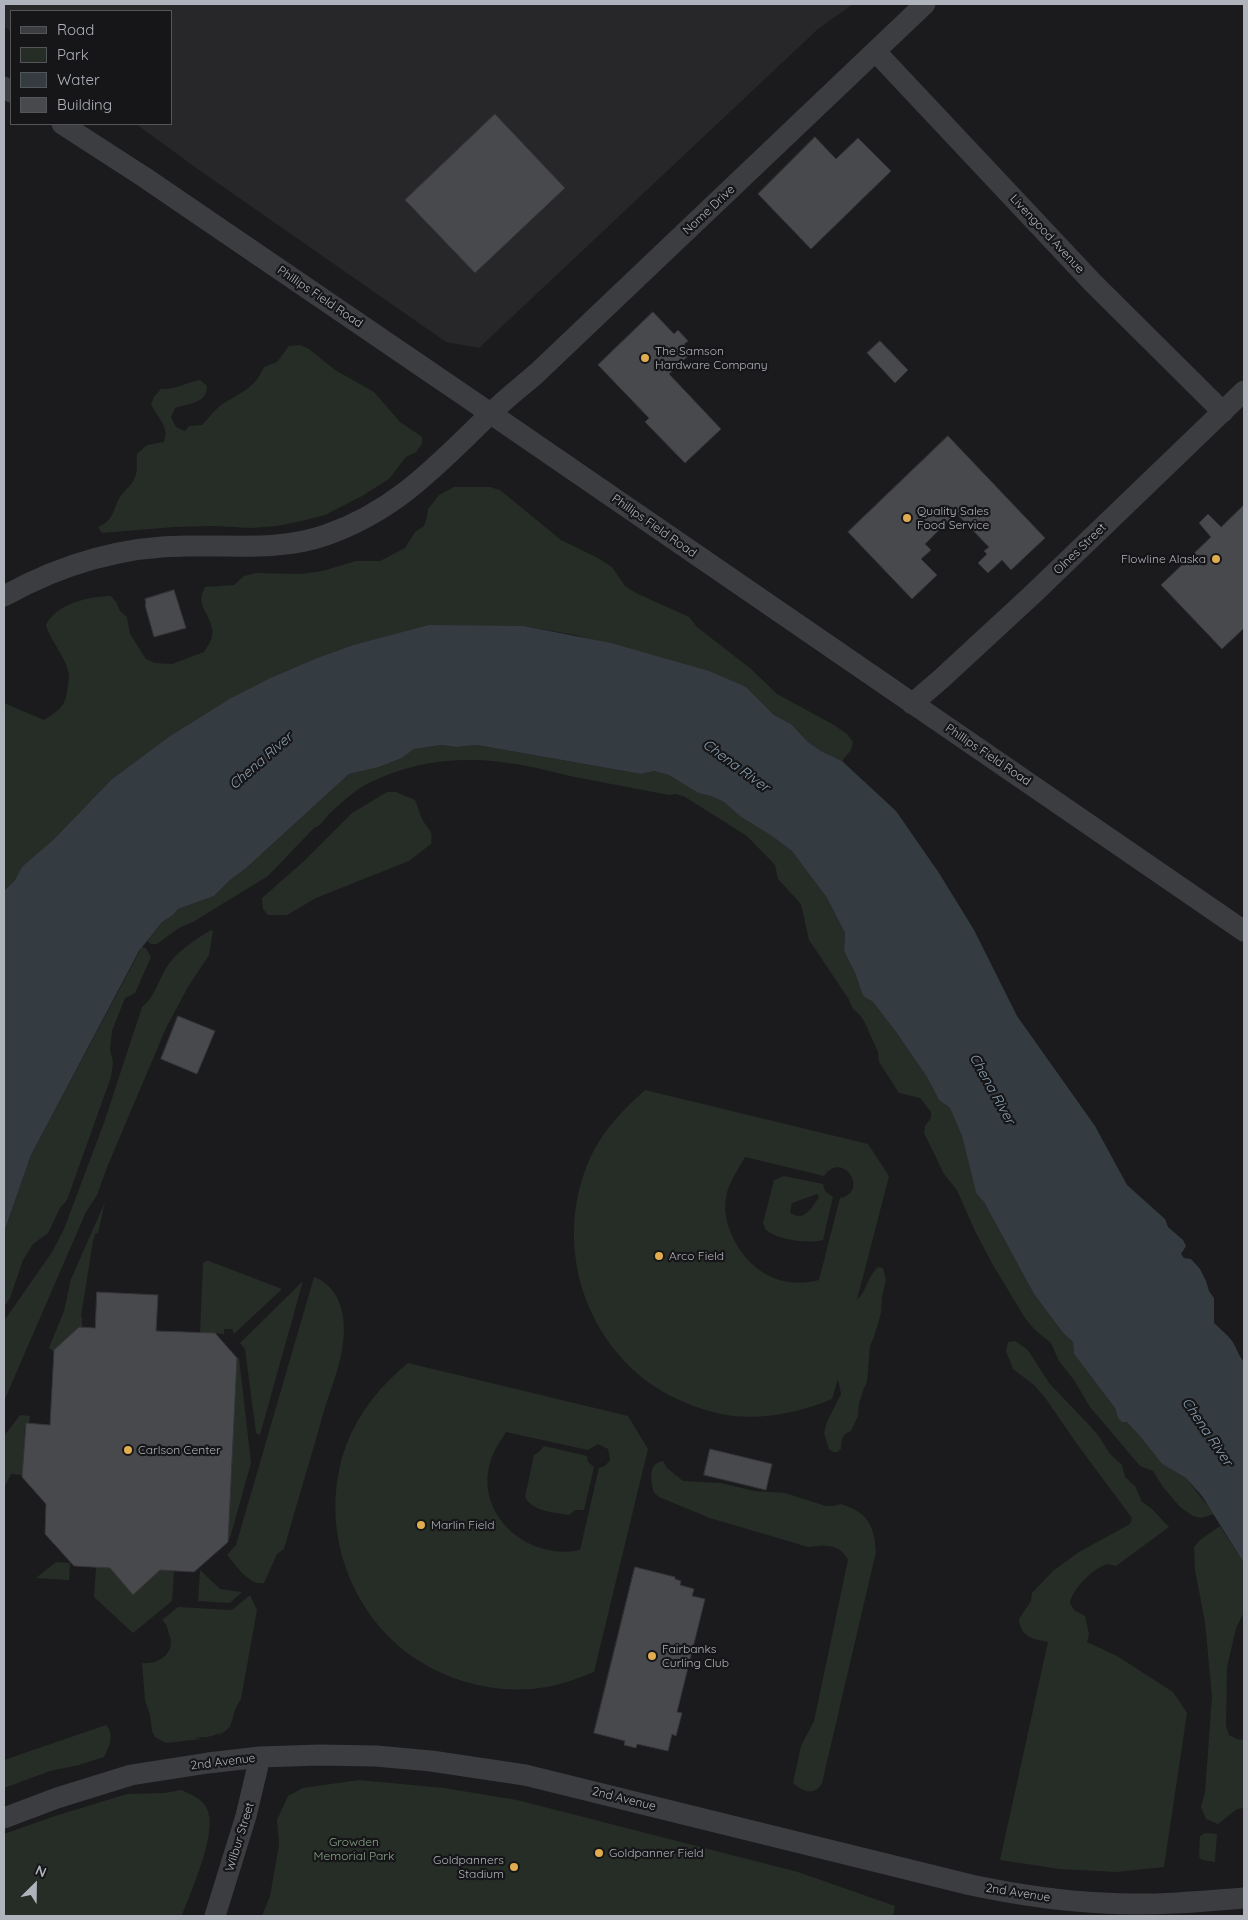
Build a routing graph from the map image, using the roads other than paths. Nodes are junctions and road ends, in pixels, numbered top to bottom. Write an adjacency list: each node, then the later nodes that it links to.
1 (925, 4): 2 (street, Nome Drive)
2 (876, 52): 5 (street, Livengood Avenue); 6 (street, Nome Drive)
3 (64, 125): 6 (street, Phillips Field Road)
4 (1244, 391): 5 (street, Olnes Street)
5 (1223, 412): 8 (street, Olnes Street)
6 (490, 413): 7 (street, Nome Drive); 8 (street, Phillips Field Road)
7 (4, 596)
8 (912, 704): 9 (street, Phillips Field Road)
9 (1244, 931)
10 (260, 1757): 11 (street, 2nd Avenue); 12 (street, 2nd Avenue); 13 (street, Wilbur Street)
11 (4, 1818)
12 (1244, 1898)
13 (215, 1916)

